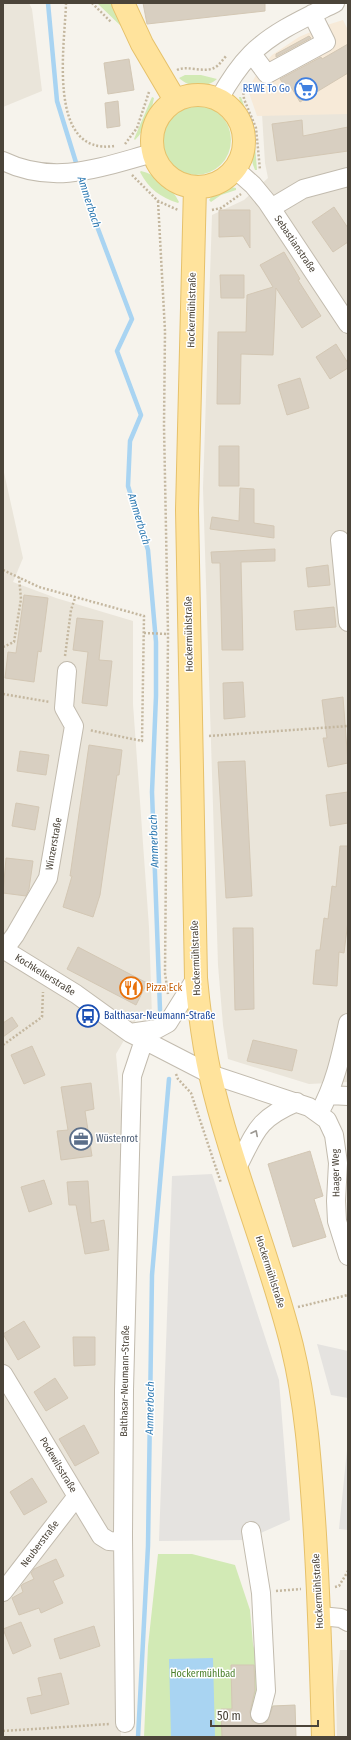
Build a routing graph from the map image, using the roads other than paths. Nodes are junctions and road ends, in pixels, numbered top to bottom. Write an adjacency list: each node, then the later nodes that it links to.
1 (123, 3): 6 (main road)
2 (335, 3): 3 (street)
3 (312, 14): 4 (street); 4 (street)
4 (252, 54): 5 (street)
5 (219, 99): 6 (main road); 9 (main road)
6 (175, 100): 7 (main road)
7 (153, 153): 8 (street); 11 (main road)
8 (3, 161)
9 (235, 169): 11 (main road); 12 (street, Sebastianstraße)
10 (348, 177): 12 (street)
11 (195, 187): 18 (main road, Hockermühlstraße)
12 (271, 208): 13 (street, Sebastianstraße)
13 (348, 324)
14 (340, 540): 15 (street)
15 (348, 622)
16 (67, 671): 17 (street, Winzerstraße)
17 (3, 949): 20 (street, Kochkellerstraße)
18 (196, 978): 20 (street); 21 (main road, Hockermühlstraße)
19 (348, 1023): 22 (street)
20 (137, 1036): 21 (street, Kochkellerstraße); 31 (street, Balthasar-Neumann-Straße)
21 (210, 1074): 24 (street, Haager Weg); 26 (main road, Hockermühlstraße)
22 (329, 1095): 23 (street); 25 (street)
23 (348, 1096)
24 (297, 1102): 25 (street, Haager Weg); 26 (street, one-way to 24)
25 (319, 1113): 27 (street, Haager Weg)
26 (237, 1168): 33 (main road, Hockermühlstraße)
27 (348, 1256)
28 (3, 1374): 29 (street, Podewilsstraße)
29 (77, 1496): 31 (street, Podewilsstraße); 32 (street, Neuberstraße)
30 (251, 1531): 35 (street)
31 (123, 1542): 36 (street, Balthasar-Neumann-Straße)
32 (3, 1592)
33 (320, 1616): 34 (street); 37 (main road, Hockermühlstraße)
34 (348, 1622)
35 (260, 1714)
36 (117, 1723)
37 (323, 1737)

